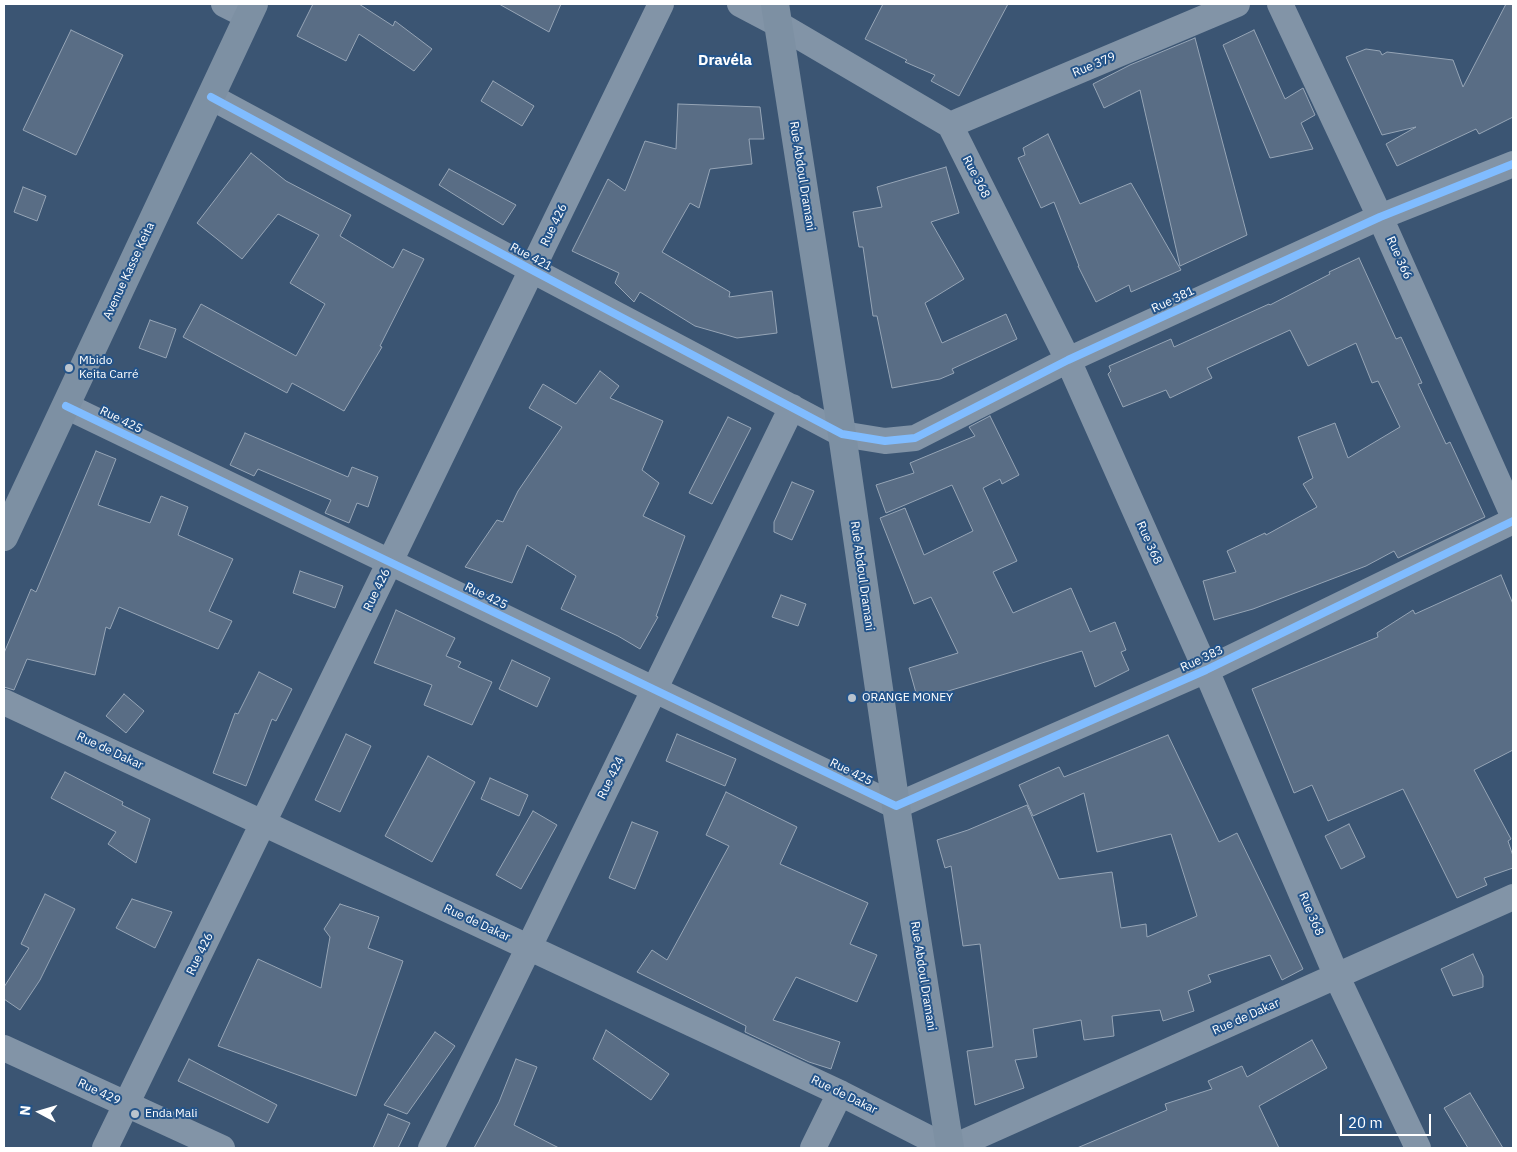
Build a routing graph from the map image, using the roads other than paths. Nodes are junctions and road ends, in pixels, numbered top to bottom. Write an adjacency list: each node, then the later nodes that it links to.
1 (224, 4): 6 (street)
2 (660, 4): 12 (street, Rue 426)
3 (740, 4): 7 (street)
4 (1237, 4): 9 (street, Rue 379)
5 (1280, 4): 11 (street, Rue 366)
6 (251, 10): 8 (main road, Avenue Kasse Keita)
7 (776, 14): 9 (street); 16 (main road, Rue Abdoul Dramani)
8 (211, 97): 12 (street, Rue 421); 14 (main road, Avenue Kasse Keita)
9 (950, 125): 13 (street, Rue 368)
10 (1513, 164): 11 (street, Rue 381)
11 (1380, 217): 13 (street, Rue 381); 17 (street, Rue 366)
12 (532, 270): 15 (street, Rue 421); 20 (street, Rue 426)
13 (1068, 360): 16 (street, Rue 381); 21 (street, Rue 368)
14 (66, 406): 19 (main road, Avenue Kasse Keita); 20 (street, Rue 425)
15 (792, 407): 16 (street, Rue 421); 22 (street, Rue 424)
16 (842, 434): 24 (main road, Rue Abdoul Dramani)
17 (1513, 515)
18 (1513, 521): 21 (street, Rue 383)
19 (4, 538)
20 (390, 562): 22 (street, Rue 425); 25 (street, Rue 426)
21 (1206, 670): 24 (street, Rue 383); 28 (street, Rue 368)
22 (654, 690): 24 (street, Rue 425); 27 (street, Rue 424)
23 (4, 702): 25 (street, Rue de Dakar)
24 (896, 806): 36 (main road, Rue Abdoul Dramani)
25 (264, 823): 27 (street, Rue de Dakar); 31 (street, Rue 426)
26 (1513, 897): 28 (street, Rue de Dakar)
27 (529, 947): 30 (street, Rue de Dakar); 34 (street, Rue 424)
28 (1337, 977): 36 (street, Rue de Dakar); 37 (street, Rue 368)
29 (4, 1048): 31 (street, Rue 429)
30 (840, 1093): 35 (street); 36 (street, Rue de Dakar)
31 (127, 1105): 32 (street, Rue 426); 33 (street, Rue 429)
32 (106, 1148)
33 (222, 1148)
34 (431, 1148)
35 (813, 1148)
36 (950, 1148)
37 (1418, 1148)

